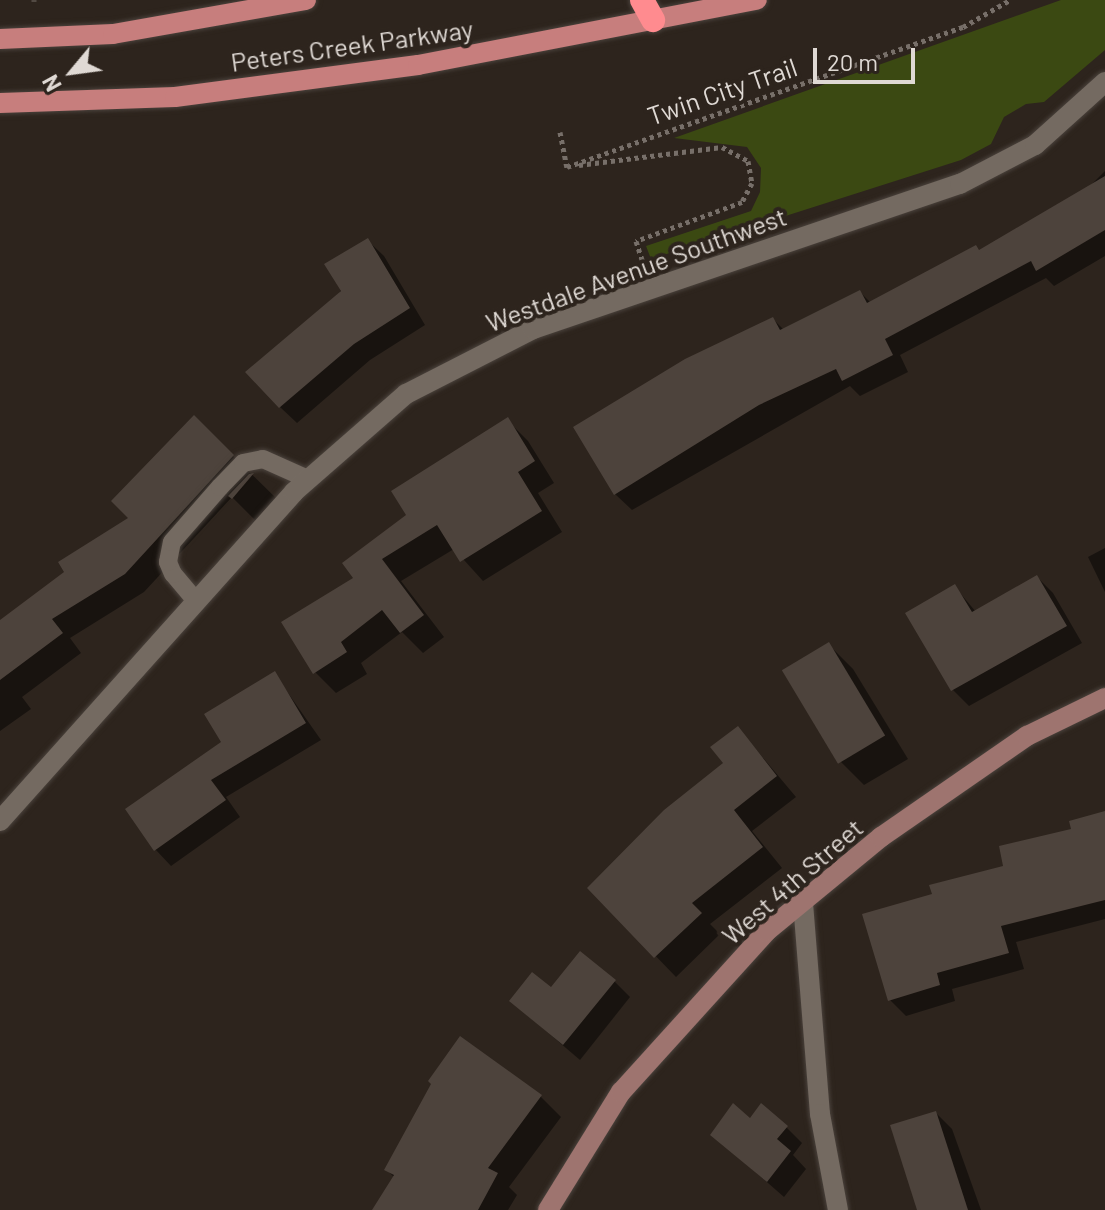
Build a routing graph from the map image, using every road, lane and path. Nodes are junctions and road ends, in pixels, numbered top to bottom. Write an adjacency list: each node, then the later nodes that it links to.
1 (305, 0): 5 (main road, Peters Creek Parkway)
2 (757, 0): 4 (main road, Peters Creek Parkway)
3 (1010, 0): 9 (path, Twin City Trail)
4 (650, 7): 7 (main road, Peters Creek Parkway)
5 (0, 39)
6 (1105, 82): 10 (street, Westdale Avenue Southwest)
7 (0, 103)
8 (560, 132): 9 (path)
9 (567, 167): 10 (path)
10 (652, 288): 11 (street, Westdale Avenue Southwest)
11 (308, 479): 12 (street, Westdale Avenue Southwest); 12 (lane)
12 (196, 601): 14 (street, Westdale Avenue Southwest)
13 (1105, 698): 15 (street, West 4th Street)
14 (0, 821)
15 (803, 903): 16 (street, West 4th Street); 17 (street)
16 (548, 1210)
17 (838, 1210)

